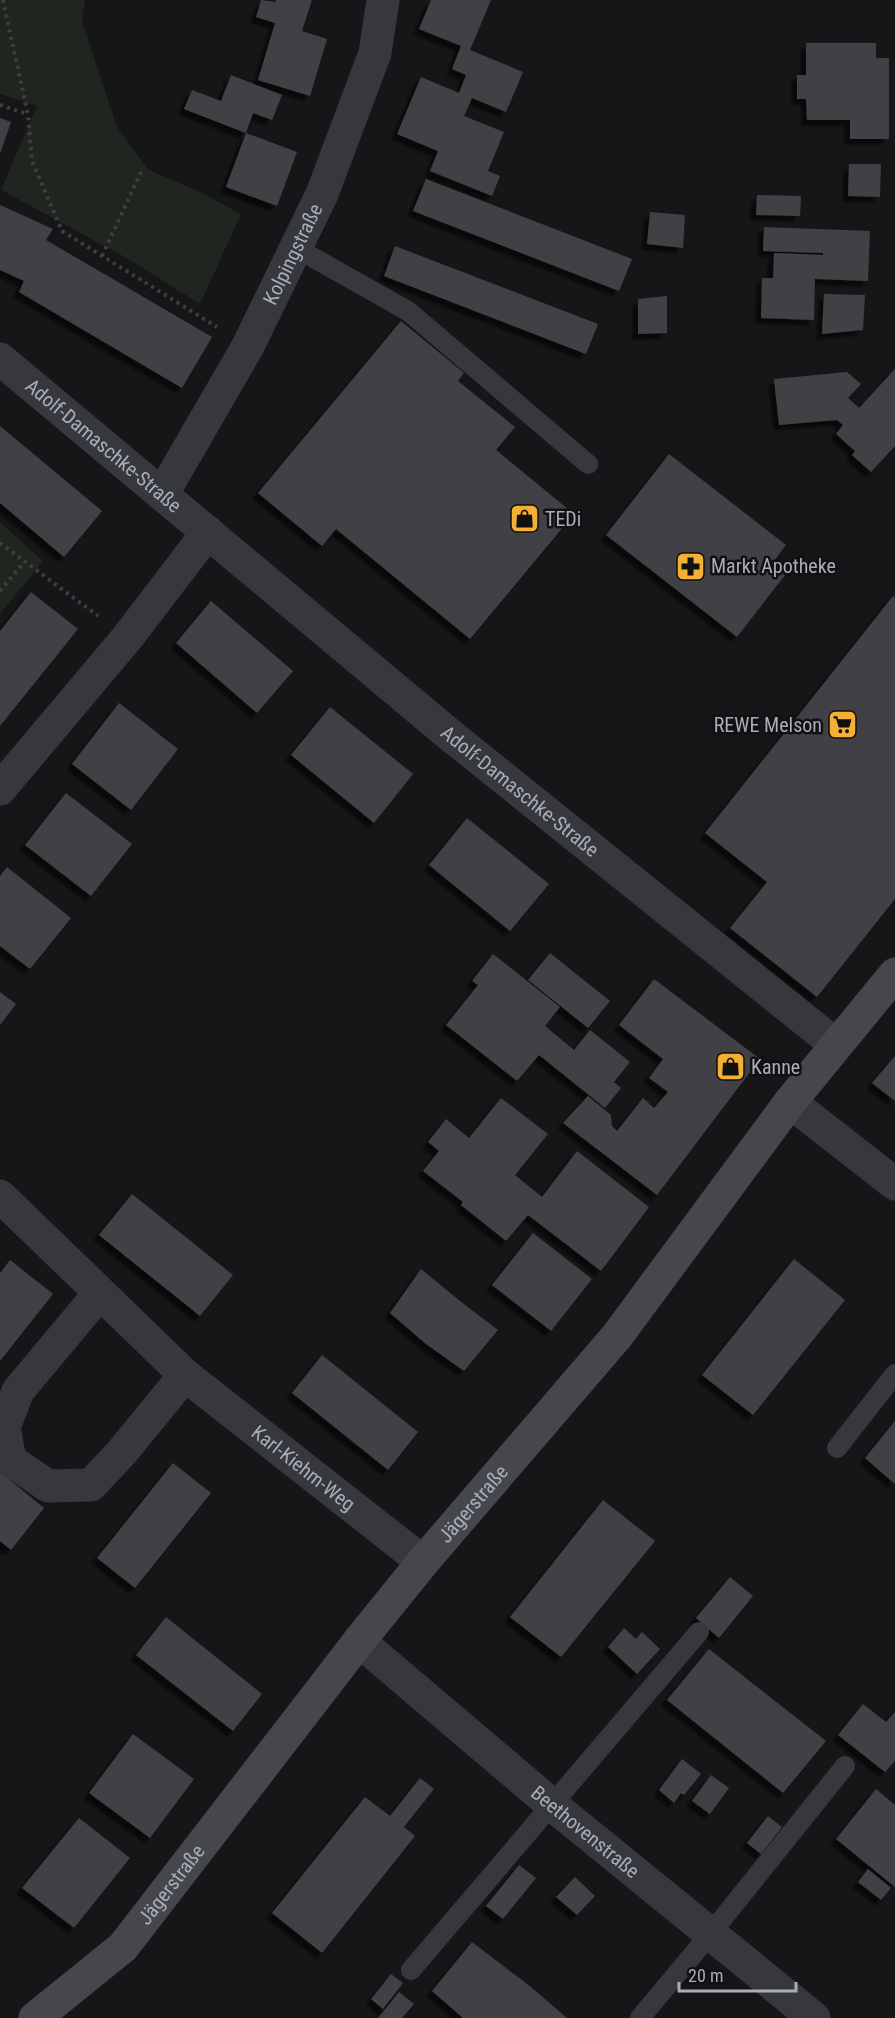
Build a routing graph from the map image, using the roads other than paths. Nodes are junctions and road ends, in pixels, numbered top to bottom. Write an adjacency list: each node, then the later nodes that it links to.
1 (382, 0): 2 (street, Kolpingstraße)
2 (296, 248): 4 (lane); 5 (street, Kolpingstraße)
3 (0, 359): 5 (street, Adolf-Damaschke-Straße)
4 (588, 464)
5 (163, 493): 6 (street, Adolf-Damaschke-Straße)
6 (208, 532): 7 (street); 9 (street, Adolf-Damaschke-Straße)
7 (0, 789)
8 (895, 974): 9 (street, Jägerstraße)
9 (836, 1045): 10 (street, Jägerstraße)
10 (790, 1102): 11 (street); 17 (street, Jägerstraße)
11 (895, 1185)
12 (0, 1196): 13 (street, Karl-Kiehm-Weg)
13 (99, 1294): 15 (street, Karl-Kiehm-Weg); 15 (street)
14 (895, 1374): 16 (lane)
15 (185, 1375): 17 (street, Karl-Kiehm-Weg)
16 (837, 1448)
17 (423, 1562): 19 (street, Jägerstraße)
18 (699, 1632): 21 (lane)
19 (359, 1641): 21 (street, Beethovenstraße); 24 (street, Jägerstraße)
20 (845, 1766): 22 (lane)
21 (551, 1804): 22 (street, Beethovenstraße); 23 (lane)
22 (711, 1933): 25 (lane); 26 (street, Beethovenstraße)
23 (411, 1970)
24 (35, 2018)
25 (640, 2018)
26 (814, 2018)

